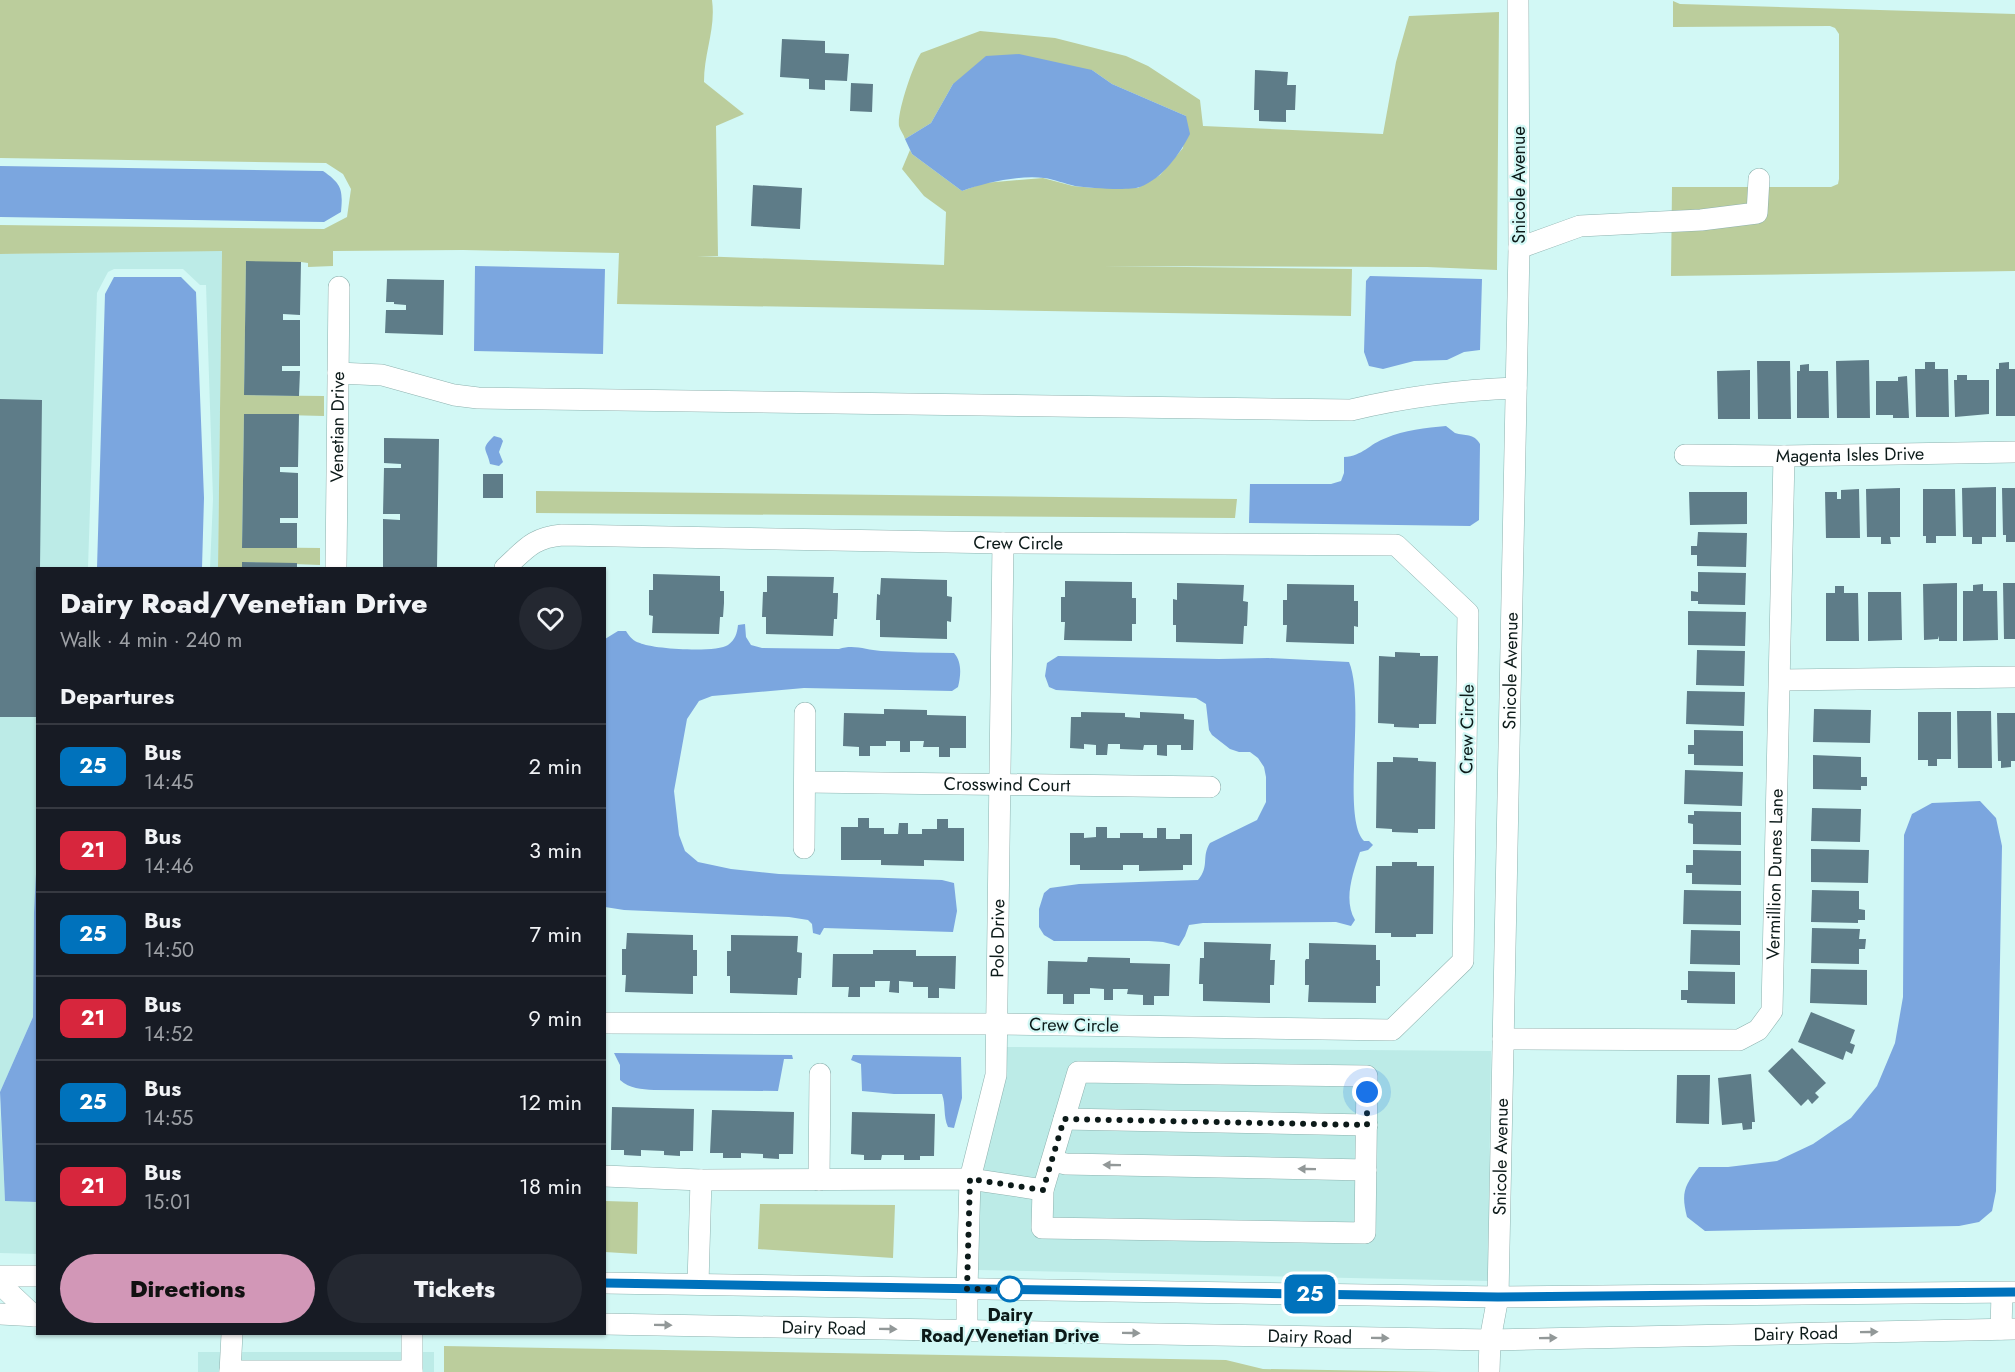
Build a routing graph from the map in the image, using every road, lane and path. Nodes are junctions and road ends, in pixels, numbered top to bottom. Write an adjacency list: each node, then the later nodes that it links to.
1 (1518, 0): 3 (street, Snicole Avenue)
2 (1759, 179): 3 (street)
3 (1519, 248): 6 (street, Snicole Avenue)
4 (339, 286): 5 (street, Venetian Drive)
5 (338, 373): 6 (street); 11 (street, Venetian Drive)
6 (1516, 388): 22 (street, Snicole Avenue)
7 (2015, 452): 9 (street, Magenta Isles Drive)
8 (1685, 455): 9 (street, Magenta Isles Drive)
9 (1785, 456): 14 (street, Vermillion Dunes Lane)
10 (1003, 543): 12 (street, Crew Circle); 17 (street, Polo Drive); 21 (street, Crew Circle)
11 (336, 567)
12 (506, 567)
13 (2015, 676): 14 (street)
14 (1780, 680): 22 (street, Vermillion Dunes Lane)
15 (805, 713): 16 (street)
16 (805, 782): 17 (street, Crosswind Court); 19 (street)
17 (1000, 784): 18 (street, Crosswind Court); 21 (street, Polo Drive)
18 (1210, 787)
19 (804, 848)
20 (606, 1023): 21 (street, Crew Circle)
21 (997, 1024): 29 (street, Polo Drive)
22 (1503, 1039): 40 (street, Snicole Avenue)
23 (820, 1074): 31 (street)
24 (1064, 1119): 25 (street); 25 (street); 26 (street)
25 (1367, 1125): 27 (street)
26 (1052, 1161): 27 (street, one-way to 26); 32 (street)
27 (1366, 1170): 32 (street)
28 (606, 1176): 30 (street)
29 (970, 1179): 31 (street); 32 (street); 38 (street, Polo Drive)
30 (700, 1180): 31 (street); 37 (street)
31 (819, 1180)
32 (1043, 1190)
33 (0, 1276): 34 (street)
34 (36, 1276)
35 (606, 1283): 37 (street)
36 (0, 1284): 42 (street)
37 (698, 1284): 38 (street)
38 (967, 1289): 40 (street); 45 (street, Polo Drive)
39 (2008, 1293): 40 (street); 44 (street)
40 (1498, 1297): 48 (street, Snicole Avenue)
41 (0, 1314): 42 (street)
42 (36, 1316)
43 (606, 1324): 45 (street, Dairy Road, one-way to 45)
44 (2008, 1329): 48 (street, Dairy Road, one-way to 44)
45 (967, 1331): 48 (street, Dairy Road, one-way to 48)
46 (232, 1335): 49 (street)
47 (412, 1335): 50 (street)
48 (1490, 1340): 51 (street, Snicole Avenue)
49 (230, 1372): 50 (street)
50 (412, 1372)
51 (1490, 1372)

